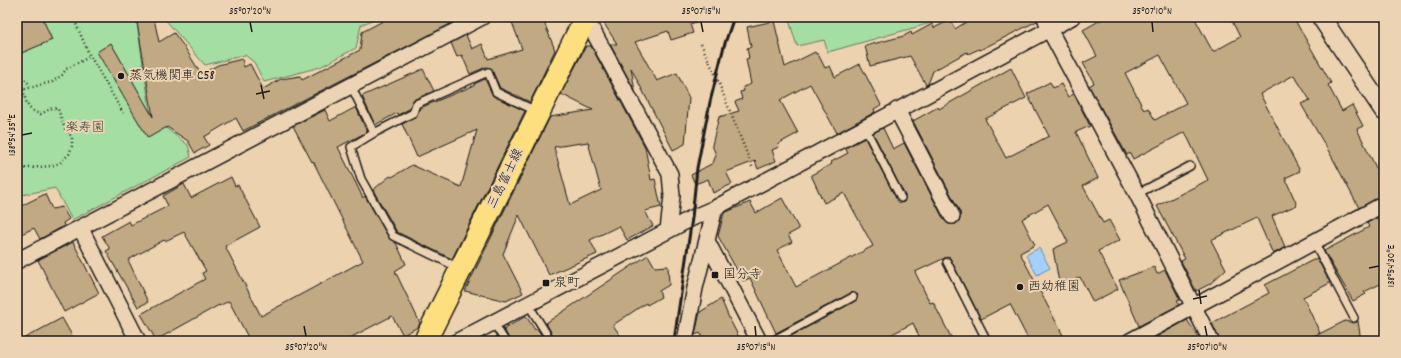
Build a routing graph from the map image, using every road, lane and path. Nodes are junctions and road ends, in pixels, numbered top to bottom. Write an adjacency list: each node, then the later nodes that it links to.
1 (73, 17): 8 (path)
2 (482, 17): 10 (street)
3 (586, 17): 16 (main road, 三島富士線); 29 (street)
4 (1072, 17): 6 (street)
5 (1321, 17): 15 (street)
6 (1047, 23): 14 (street); 23 (street)
7 (701, 44): 22 (path)
8 (91, 56): 11 (path); 17 (path)
9 (17, 78): 11 (path)
10 (351, 86): 19 (lane); 28 (street)
11 (31, 87): 12 (path)
12 (23, 89): 13 (path); 21 (path)
13 (17, 91)
14 (897, 110): 18 (street); 27 (street)
15 (1384, 111)
16 (539, 112): 19 (lane); 34 (main road, 三島富士線)
17 (123, 113)
18 (864, 128): 22 (street); 24 (lane)
19 (374, 133): 34 (lane)
20 (1190, 166): 23 (lane)
21 (17, 169)
22 (759, 185): 26 (street)
23 (1137, 194): 37 (street)
24 (901, 198)
25 (1384, 204): 31 (street)
26 (715, 208): 29 (street); 30 (street)
27 (952, 216)
28 (81, 229): 32 (street); 40 (street)
29 (668, 230): 36 (street)
30 (706, 241): 45 (street); 46 (street)
31 (1314, 242): 37 (street); 38 (lane)
32 (17, 261)
33 (947, 262): 48 (lane)
34 (461, 268): 41 (main road, 三島富士線)
35 (853, 297): 47 (lane)
36 (528, 304): 39 (street); 44 (lane)
37 (1194, 307): 49 (street); 50 (street)
38 (1354, 318)
39 (493, 322): 42 (street); 43 (lane)
40 (138, 341)
41 (425, 341)
42 (458, 341)
43 (505, 341)
44 (551, 341)
45 (685, 341)
46 (759, 341)
47 (772, 341)
48 (987, 341)
49 (1130, 341)
50 (1211, 341)

